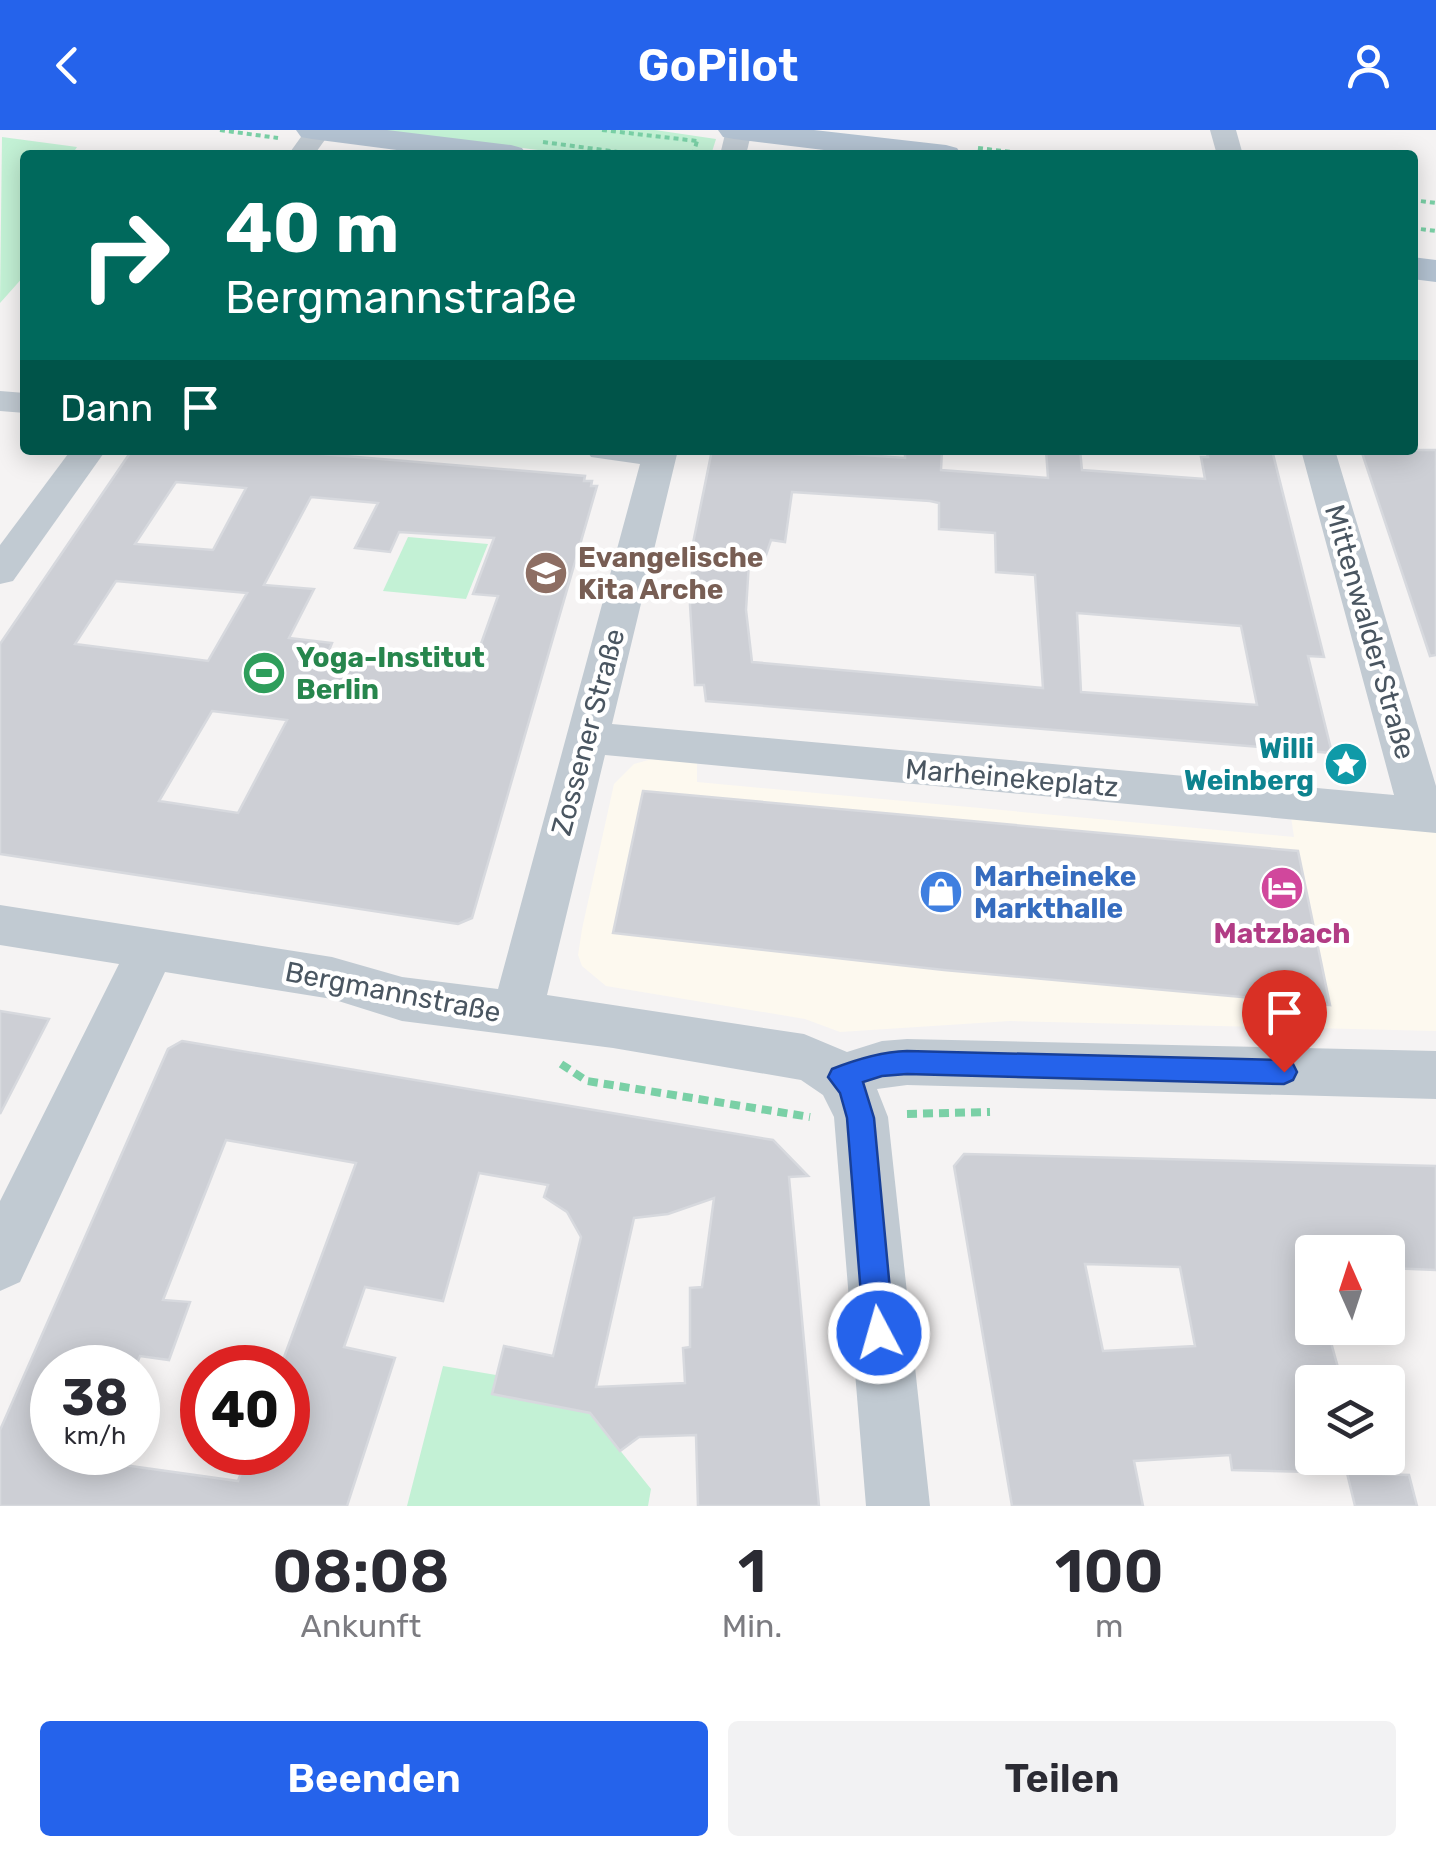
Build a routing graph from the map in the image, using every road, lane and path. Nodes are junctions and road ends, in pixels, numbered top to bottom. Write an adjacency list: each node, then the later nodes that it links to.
1 (220, 130): 5 (path)
2 (316, 130): 6 (main road)
3 (602, 130): 7 (path)
4 (737, 130): 8 (main road)
5 (270, 137)
6 (471, 150)
7 (694, 150)
8 (904, 150)
9 (85, 455): 12 (street)
10 (659, 455): 13 (street, Zossener Straße)
11 (1320, 455): 14 (street, Mittenwalder Straße)
12 (0, 572)
13 (588, 738): 14 (street, Marheinekeplatz); 17 (street, Zossener Straße)
14 (1429, 815)
15 (0, 925): 16 (street, Bergmannstraße)
16 (151, 950): 17 (street, Bergmannstraße); 20 (street)
17 (517, 1014): 19 (path); 19 (street, Bergmannstraße)
18 (1436, 1075): 19 (street)
19 (837, 1104): 21 (street)
20 (0, 1262)
21 (898, 1505)

